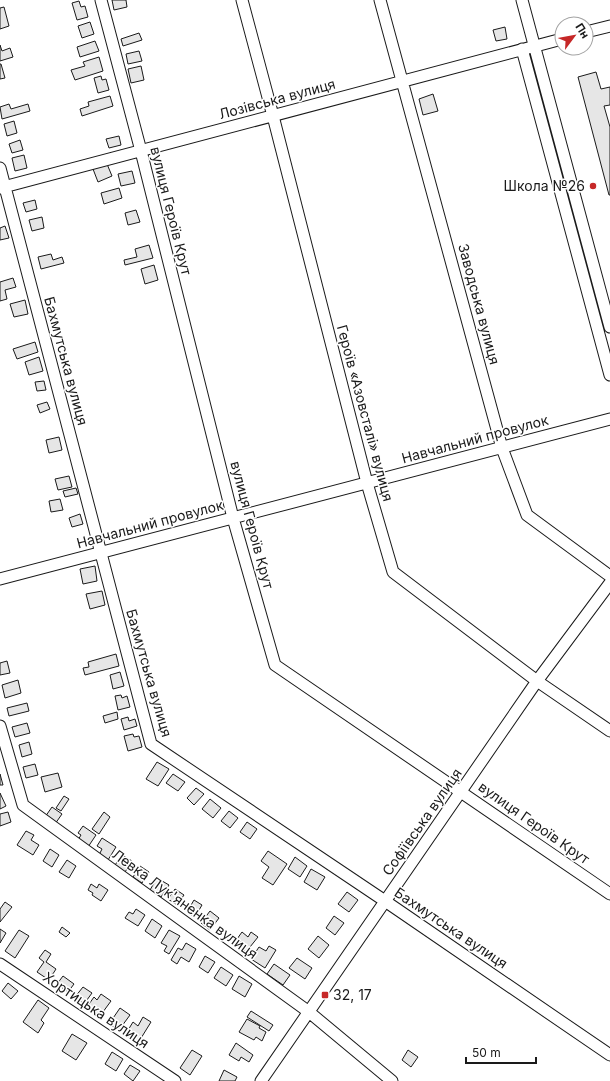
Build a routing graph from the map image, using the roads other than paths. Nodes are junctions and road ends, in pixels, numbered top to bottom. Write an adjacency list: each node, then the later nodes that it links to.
1 (101, 0): 12 (street, вулиця Героїв Крут)
2 (242, 0): 11 (street, Героїв «Азовсталі» вулиця)
3 (380, 0): 10 (street, Заводська вулиця)
4 (522, 0): 8 (street)
5 (610, 26): 6 (street)
6 (594, 30)
7 (554, 41): 8 (street, Лозівська вулиця)
8 (534, 46): 9 (street, Лозівська вулиця); 15 (street)
9 (522, 49): 10 (street, Лозівська вулиця); 16 (street)
10 (403, 81): 11 (street, Лозівська вулиця); 18 (street, Заводська вулиця)
11 (273, 116): 12 (street, Лозівська вулиця); 19 (street, Героїв «Азовсталі» вулиця)
12 (140, 151): 14 (street, Лозівська вулиця); 20 (street, вулиця Героїв Крут)
13 (0, 168): 14 (street, Бахмутська вулиця)
14 (2, 188): 21 (street, Бахмутська вулиця)
15 (610, 327)
16 (610, 375)
17 (610, 420): 18 (street, Навчальний провулок)
18 (502, 448): 19 (street, Навчальний провулок); 22 (street, Заводська вулиця)
19 (367, 483): 20 (street, Навчальний провулок); 25 (street, Героїв «Азовсталі» вулиця)
20 (233, 518): 21 (street, Навчальний провулок); 28 (street, вулиця Героїв Крут)
21 (101, 553): 23 (street, Навчальний провулок); 30 (street, Бахмутська вулиця)
22 (610, 576)
23 (0, 579)
24 (610, 583): 25 (street, Софіївська вулиця)
25 (537, 681): 27 (street, Героїв «Азовсталі» вулиця); 28 (street, Софіївська вулиця)
26 (0, 726): 32 (street, Левка Лук'яненка вулиця)
27 (610, 731)
28 (461, 791): 29 (street, вулиця Героїв Крут); 30 (street, Софіївська вулиця)
29 (610, 894)
30 (385, 901): 32 (street, Софіївська вулиця); 33 (street, Бахмутська вулиця)
31 (0, 964): 34 (street, Хортицька вулиця)
32 (309, 1012): 35 (street, Софіївська вулиця); 36 (street, Левка Лук'яненка вулиця)
33 (610, 1055)
34 (175, 1081)
35 (261, 1081)
36 (392, 1081)

